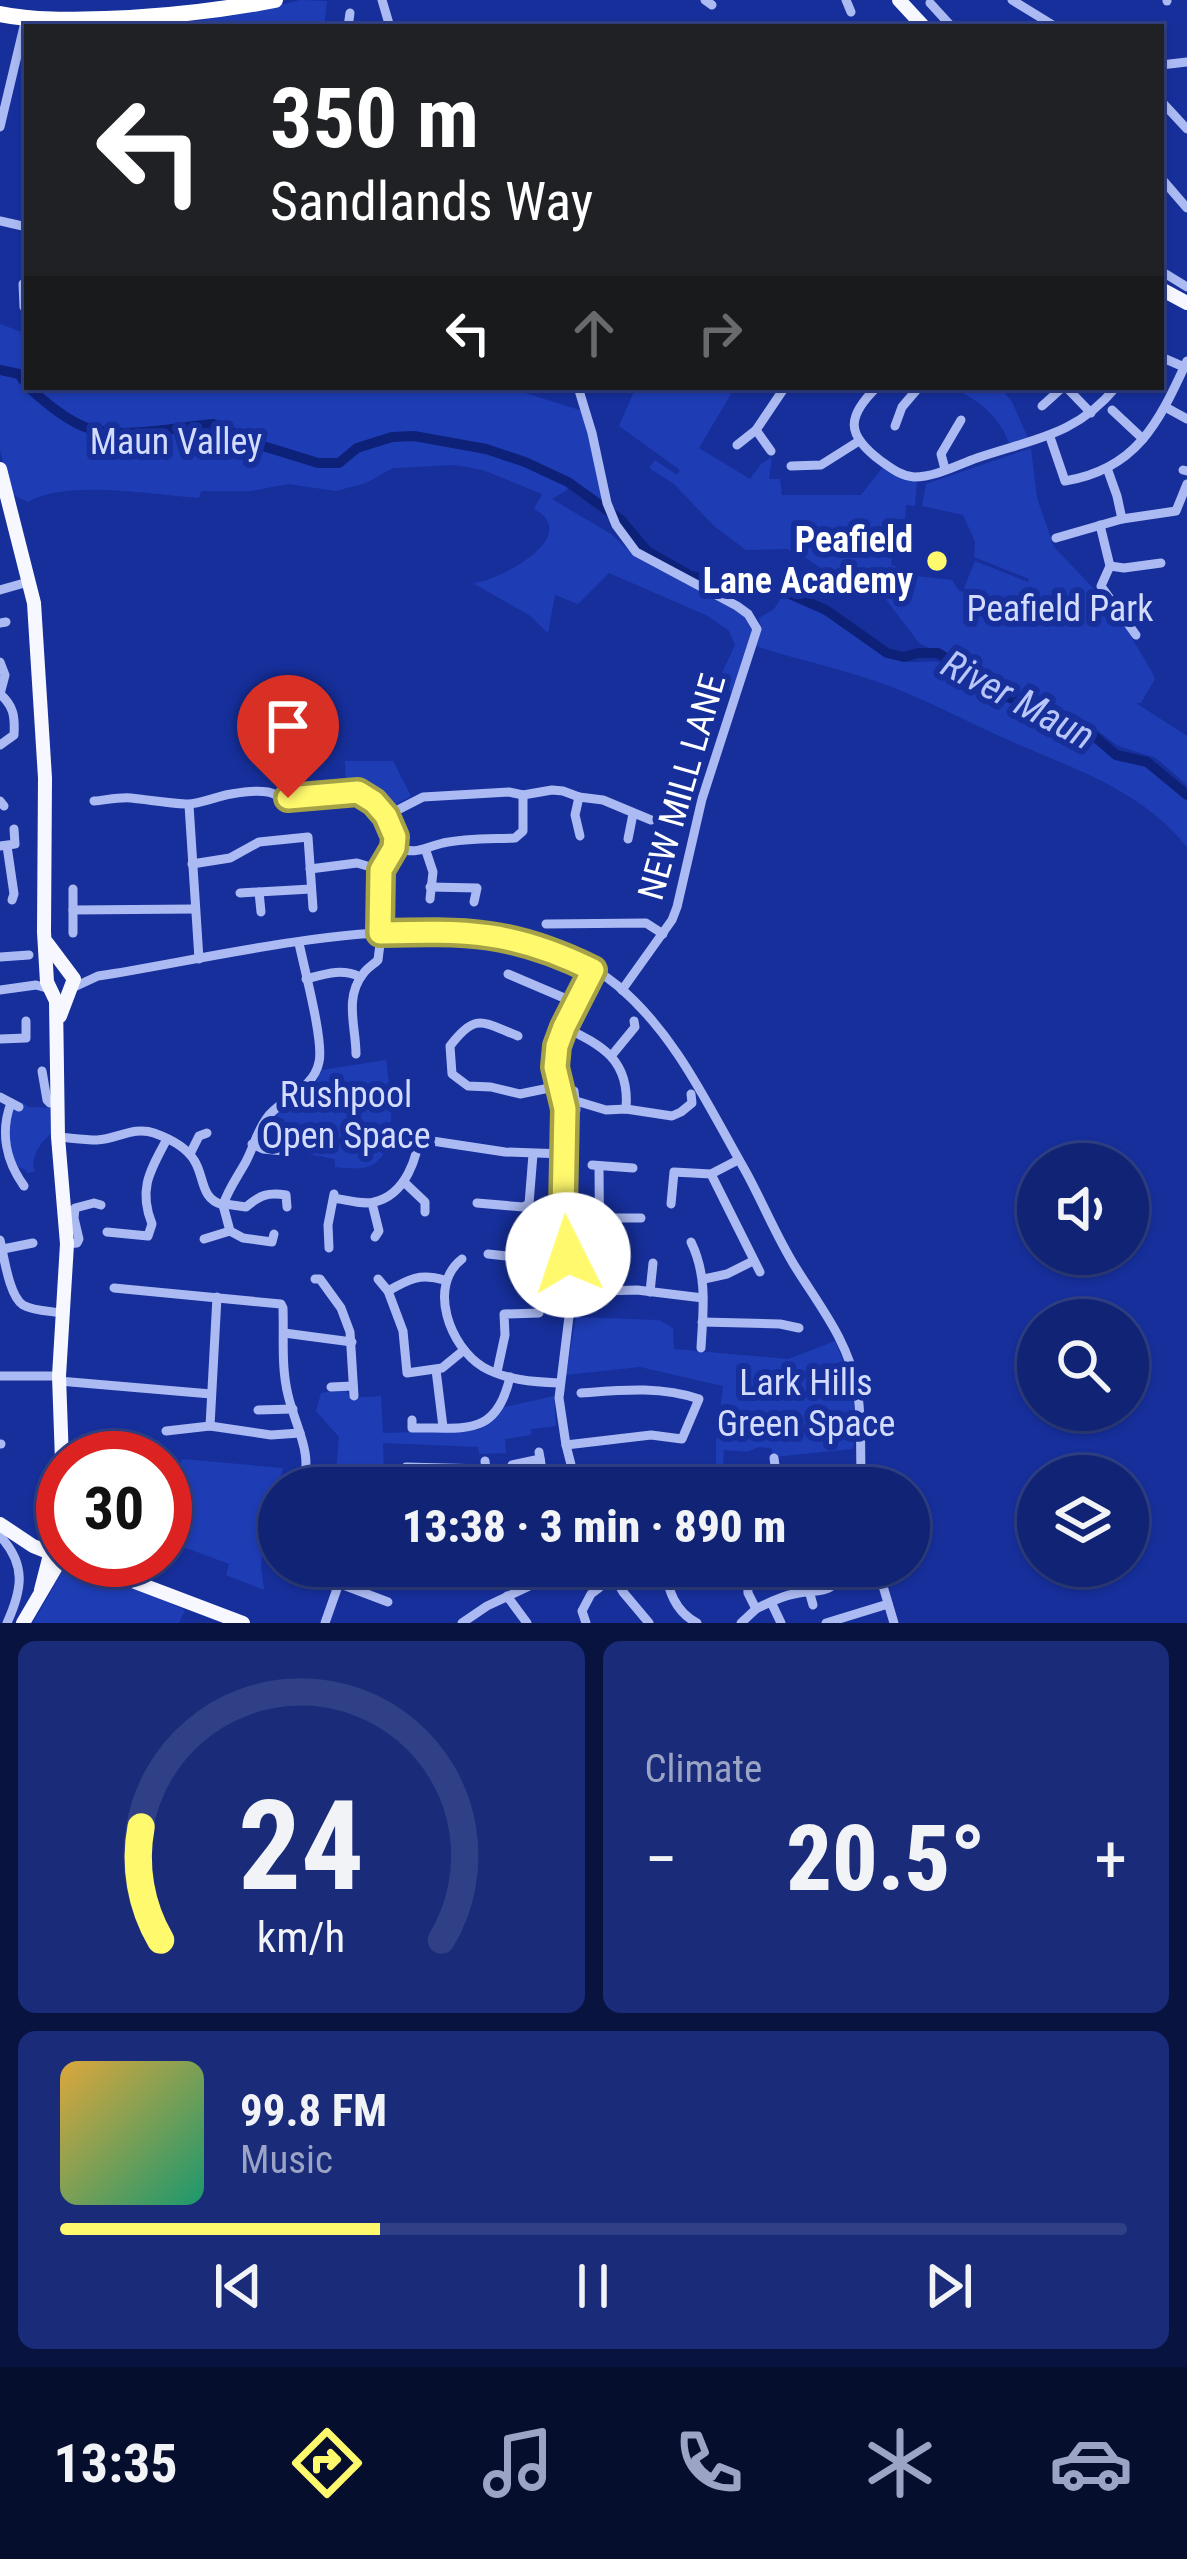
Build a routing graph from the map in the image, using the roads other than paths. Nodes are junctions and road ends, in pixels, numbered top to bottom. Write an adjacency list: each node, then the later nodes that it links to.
1 (275, 0): 6 (highway)
2 (846, 0): 7 (street)
3 (899, 0): 11 (main road)
4 (1012, 0): 15 (street)
5 (932, 2): 11 (street)
6 (124, 9): 12 (highway)
7 (851, 12)
8 (350, 13): 14 (street)
9 (0, 14): 10 (highway)
10 (26, 18): 12 (highway); 13 (street)
11 (919, 22)
12 (84, 23)
13 (25, 24)
14 (348, 24)
15 (1051, 24)
16 (24, 26): 18 (street)
17 (1164, 106): 19 (street)
18 (0, 127)
19 (1187, 129)
20 (1164, 181): 21 (street)
21 (1187, 208)
22 (1186, 364): 33 (street)
23 (579, 390): 89 (street, NEW MILL LANE)
24 (783, 390): 39 (street)
25 (856, 390): 31 (street)
26 (874, 390): 31 (street)
27 (916, 390): 38 (street)
28 (1067, 390): 32 (street)
29 (1072, 390): 35 (street)
30 (1113, 390): 35 (street)
31 (865, 399): 42 (street)
32 (1046, 405)
33 (1167, 408): 36 (street); 41 (street)
34 (1111, 410): 41 (street)
35 (1091, 413): 40 (street)
36 (1187, 419)
37 (961, 420): 48 (street)
38 (896, 426)
39 (756, 430): 43 (street); 44 (street)
40 (1050, 436): 46 (street); 48 (street)
41 (1143, 440): 46 (street)
42 (859, 441): 45 (street); 48 (street)
43 (736, 445)
44 (771, 452)
45 (791, 466)
46 (1107, 468): 50 (street)
47 (0, 469): 55 (main road)
48 (946, 469)
49 (1187, 484): 50 (street)
50 (1122, 519): 51 (street)
51 (1100, 525): 52 (street); 54 (street)
52 (1056, 538)
53 (1161, 562): 54 (street)
54 (1110, 566): 57 (street)
55 (28, 582): 56 (street); 91 (main road)
56 (0, 590)
57 (1134, 626)
58 (0, 662): 59 (street)
59 (0, 694): 60 (street)
60 (0, 745)
61 (523, 795): 62 (street); 66 (street); 73 (street)
62 (579, 797): 65 (street); 69 (street)
63 (94, 801): 64 (street)
64 (189, 805): 66 (street); 74 (street)
65 (633, 814): 67 (street); 70 (street)
66 (386, 816): 72 (street)
67 (651, 820)
68 (14, 829): 71 (street)
69 (580, 837)
70 (628, 839)
71 (4, 846): 81 (street)
72 (394, 848): 73 (street); 76 (street)
73 (426, 850): 82 (street)
74 (192, 864): 75 (street); 84 (street)
75 (310, 869): 76 (street); 78 (street)
76 (381, 870): 90 (street)
77 (73, 889): 85 (street)
78 (311, 889): 79 (street); 83 (street)
79 (260, 892): 80 (street); 86 (street)
80 (240, 893)
81 (12, 900)
82 (474, 902)
83 (313, 908)
84 (194, 909): 85 (street); 95 (street)
85 (74, 910): 88 (street)
86 (260, 912)
87 (546, 924): 89 (street)
88 (74, 933)
89 (663, 934): 105 (street, NEW MILL LANE)
90 (380, 938): 92 (street); 97 (street); 100 (street)
91 (46, 941): 96 (main road); 102 (main road)
92 (299, 943): 95 (street); 101 (street)
93 (0, 957): 94 (street)
94 (24, 958)
95 (199, 958): 99 (street)
96 (68, 969): 99 (street); 102 (main road); 104 (main road)
97 (593, 970): 105 (street); 106 (street)
98 (508, 974): 106 (street)
99 (98, 976): 104 (street)
100 (361, 976): 101 (street); 113 (street)
101 (306, 979): 126 (street)
102 (47, 984): 103 (street); 104 (main road); 108 (main road)
103 (0, 990)
104 (70, 990): 108 (main road)
105 (622, 990): 131 (street)
106 (576, 1003): 110 (street)
107 (26, 1021): 112 (street)
108 (57, 1026): 120 (main road)
109 (638, 1026): 114 (street)
110 (564, 1027): 114 (street); 116 (street)
111 (518, 1036): 116 (street)
112 (0, 1039)
113 (356, 1054)
114 (612, 1055): 121 (street)
115 (44, 1075): 120 (street)
116 (559, 1086): 130 (street)
117 (0, 1097): 123 (street)
118 (575, 1100): 121 (street)
119 (694, 1101): 121 (street)
120 (58, 1103): 124 (main road)
121 (626, 1109)
122 (200, 1134): 128 (street)
123 (2, 1137): 134 (street)
124 (58, 1137): 125 (street); 152 (main road)
125 (166, 1139): 128 (street); 145 (street)
126 (252, 1144): 127 (street); 140 (street)
127 (284, 1151)
128 (190, 1154): 140 (street)
129 (533, 1154): 130 (street); 135 (street); 137 (street)
130 (565, 1154): 155 (street)
131 (738, 1160): 133 (street); 206 (street)
132 (633, 1168): 143 (street)
133 (711, 1174): 138 (street); 161 (street)
134 (21, 1178)
135 (404, 1181): 136 (street); 142 (street)
136 (372, 1203): 147 (street); 154 (street)
137 (477, 1203)
138 (671, 1204)
139 (101, 1205): 152 (street)
140 (224, 1205): 141 (street); 146 (street)
141 (287, 1208)
142 (425, 1212)
143 (598, 1218): 144 (street); 166 (street)
144 (641, 1218)
145 (110, 1229)
146 (230, 1231): 148 (street); 149 (street)
147 (381, 1233)
148 (204, 1239)
149 (274, 1242)
150 (691, 1242): 161 (street)
151 (33, 1243): 153 (street)
152 (67, 1244): 173 (main road)
153 (1, 1245): 169 (street)
154 (329, 1248)
155 (568, 1255): 156 (street); 165 (street)
156 (495, 1257)
157 (462, 1259): 162 (street)
158 (653, 1263): 167 (street)
159 (315, 1279): 177 (street)
160 (378, 1279): 164 (street)
161 (704, 1279): 171 (street)
162 (444, 1280): 164 (street); 179 (street)
163 (115, 1288): 170 (street)
164 (388, 1291): 180 (street)
165 (572, 1292): 166 (street); 185 (street)
166 (600, 1292): 167 (street)
167 (650, 1292): 171 (street)
168 (528, 1295): 181 (street)
169 (15, 1297): 172 (street); 173 (street)
170 (218, 1297): 176 (street); 188 (street)
171 (703, 1298): 174 (street)
172 (0, 1300)
173 (62, 1313): 184 (main road)
174 (702, 1322): 175 (street); 178 (street)
175 (794, 1324)
176 (284, 1333): 177 (street); 189 (street)
177 (352, 1342): 186 (street)
178 (701, 1348)
179 (464, 1350): 180 (street); 181 (street)
180 (436, 1370): 193 (street)
181 (497, 1372): 183 (street)
182 (0, 1376): 184 (street)
183 (510, 1377): 185 (street); 193 (street)
184 (59, 1378): 188 (street); 194 (main road)
185 (559, 1383): 197 (street)
186 (331, 1387)
187 (580, 1393): 197 (street)
188 (211, 1394): 192 (street)
189 (292, 1409): 190 (street); 196 (street)
190 (258, 1410)
191 (412, 1420): 193 (street)
192 (209, 1426): 195 (street); 196 (street)
193 (442, 1427)
194 (61, 1431)
195 (166, 1431)
196 (300, 1433): 200 (street)
197 (566, 1445): 204 (street)
198 (774, 1458): 205 (street)
199 (512, 1465): 203 (street)
200 (307, 1467)
201 (456, 1467): 202 (street)
202 (485, 1467)
203 (541, 1467)
204 (572, 1467)
205 (775, 1467)
206 (862, 1467)
207 (0, 1524): 209 (main road)
208 (0, 1536): 233 (street)
209 (27, 1541): 210 (main road); 211 (main road)
210 (36, 1545)
211 (36, 1560)
212 (40, 1587): 234 (main road)
213 (150, 1587): 235 (main road)
214 (339, 1587): 236 (street)
215 (346, 1587): 227 (street)
216 (618, 1587): 240 (street)
217 (668, 1587): 241 (street)
218 (748, 1587): 232 (street)
219 (807, 1587): 224 (street)
220 (832, 1587): 224 (street)
221 (883, 1587): 229 (street)
222 (524, 1588): 225 (street)
223 (599, 1588): 231 (street)
224 (808, 1592): 228 (street); 230 (street)
225 (507, 1596): 237 (street); 238 (street)
226 (569, 1601): 231 (street)
227 (388, 1602)
228 (771, 1602): 232 (street); 243 (street)
229 (888, 1604): 244 (street); 245 (street)
230 (813, 1605)
231 (583, 1608): 239 (street)
232 (756, 1610): 242 (street)
233 (7, 1623)
234 (23, 1623)
235 (242, 1623)
236 (325, 1623)
237 (462, 1623)
238 (527, 1623)
239 (586, 1623)
240 (649, 1623)
241 (697, 1623)
242 (741, 1623)
243 (782, 1623)
244 (826, 1623)
245 (894, 1623)

